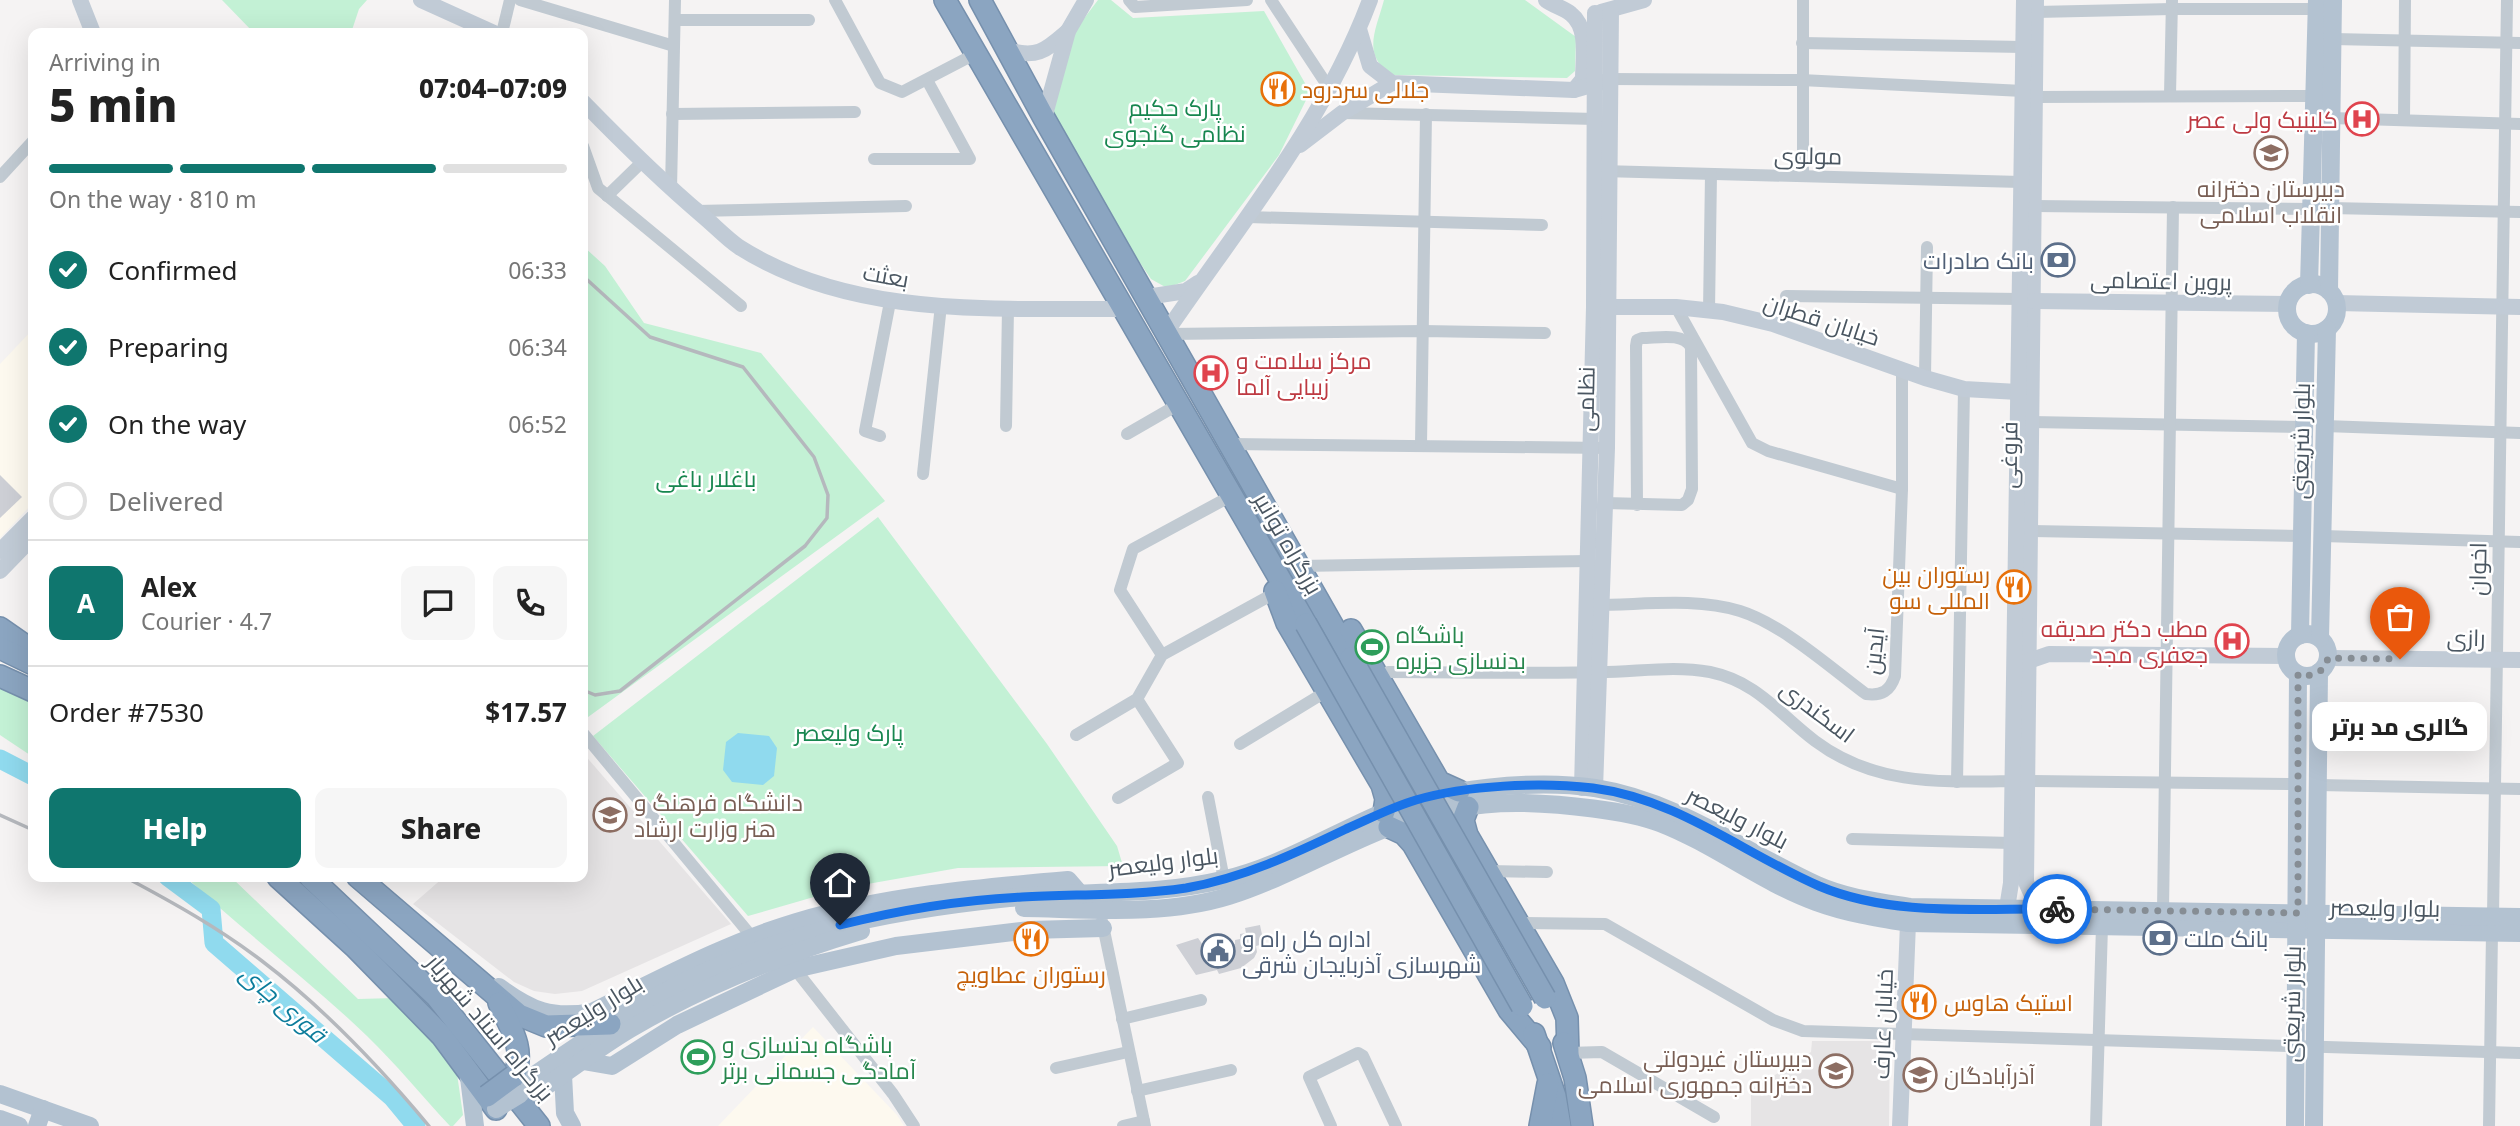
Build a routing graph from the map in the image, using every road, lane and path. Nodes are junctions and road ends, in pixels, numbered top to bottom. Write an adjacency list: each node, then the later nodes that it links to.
1 (80, 0): 28 (main road)
2 (421, 0): 29 (main road)
3 (510, 0): 30 (street)
4 (520, 0): 38 (street)
5 (675, 0): 26 (street)
6 (835, 0): 42 (street)
7 (945, 0): 41 (highway, بزرگراه توانیر)
8 (980, 0): 40 (highway, بزرگراه توانیر)
9 (1086, 0): 32 (main road)
10 (1129, 0): 11 (street)
11 (1247, 0)
12 (1271, 0): 46 (street)
13 (1370, 0): 31 (main road)
14 (1546, 0): 25 (main road)
15 (1644, 0): 24 (main road)
16 (1803, 0): 35 (street)
17 (2024, 0): 39 (main road, فروغى)
18 (2333, 0): 33 (main road)
19 (2405, 0): 34 (street)
20 (2507, 0): 36 (street, اخوان)
21 (2172, 4): 22 (street); 23 (street); 50 (street)
22 (2317, 5): 48 (main road)
23 (2036, 6): 49 (main road, فروغى)
24 (1603, 12): 25 (main road); 44 (main road, نظامی)
25 (1570, 13): 47 (main road)
26 (675, 20): 27 (street); 38 (street)
27 (809, 20)
28 (91, 28)
29 (483, 28)
30 (503, 28)
31 (1359, 29): 45 (main road); 46 (main road)
32 (1069, 31): 40 (main road); 56 (main road)
33 (2333, 39): 34 (street); 48 (main road)
34 (2405, 40): 36 (street); 59 (street)
35 (1802, 43): 39 (street); 43 (street)
36 (2506, 43): 37 (street); 60 (street, اخوان)
37 (2520, 43)
38 (674, 46): 54 (street)
39 (2023, 47): 49 (main road, فروغى)
40 (1007, 50): 56 (highway, بزرگراه توانیر)
41 (975, 54): 42 (street); 103 (highway, بزرگراه توانیر)
42 (927, 80): 64 (street)
43 (1801, 80): 44 (street); 49 (street); 69 (street)
44 (1602, 82): 47 (main road); 57 (main road, نظامی); 67 (main road, نظامی)
45 (1392, 83): 47 (main road); 53 (main road)
46 (1329, 88): 63 (main road)
47 (1574, 90)
48 (2321, 92): 50 (street); 58 (main road); 78 (main road)
49 (2029, 94): 50 (street); 71 (main road, فروغى); 75 (main road, فروغى)
50 (2170, 95)
51 (588, 107): 66 (main road, بعثت)
52 (855, 112): 54 (street)
53 (1342, 113): 55 (street); 63 (main road)
54 (673, 114): 72 (street)
55 (1426, 114): 57 (street); 83 (street)
56 (1044, 118): 89 (highway, بزرگراه توانیر)
57 (1595, 118): 67 (main road, نظامی)
58 (2331, 118): 59 (street); 77 (main road)
59 (2404, 120): 60 (street)
60 (2505, 123): 61 (street); 80 (street, اخوان)
61 (2520, 124)
62 (28, 146): 70 (street)
63 (1295, 148): 82 (main road)
64 (874, 159)
65 (588, 160): 73 (street)
66 (642, 162): 72 (main road, بعثت); 73 (street)
67 (1602, 172): 68 (street, مولوی); 98 (main road, نظامی)
68 (1711, 174): 69 (street, مولوی); 104 (street)
69 (1803, 176): 71 (street, مولوی)
70 (0, 177)
71 (2021, 182): 92 (main road, فروغى)
72 (671, 189): 79 (main road, بعثت)
73 (607, 196): 97 (street)
74 (906, 206): 79 (street)
75 (2034, 206): 76 (street); 92 (main road, فروغى)
76 (2174, 207): 78 (street); 94 (street)
77 (2330, 208): 80 (street); 90 (main road)
78 (2311, 209): 87 (main road)
79 (697, 211): 93 (main road, بعثت)
80 (2504, 211): 81 (street); 100 (street, اخوان)
81 (2520, 212)
82 (1248, 217): 83 (street); 86 (main road)
83 (1425, 223): 84 (street); 106 (street)
84 (1542, 225)
85 (1927, 247): 91 (street)
86 (1200, 282): 89 (main road); 107 (main road)
87 (2309, 285): 90 (main road); 95 (main road)
88 (1786, 296): 91 (street)
89 (1147, 297): 107 (highway, بزرگراه توانیر)
90 (2333, 297): 100 (main road); 105 (main road)
91 (1926, 298): 92 (street); 111 (street)
92 (2026, 300): 94 (main road, پروین اعتصامى); 113 (main road, فروغى); 117 (main road, فروغى)
93 (890, 302): 96 (main road, بعثت); 125 (street)
94 (2172, 303): 95 (main road, پروین اعتصامى); 118 (street)
95 (2288, 304): 109 (main road)
96 (941, 305): 102 (main road, بعثت); 132 (street)
97 (741, 306)
98 (1602, 307): 99 (main road, خیابان قطران); 129 (main road, نظامی); 130 (main road, نظامی)
99 (1676, 307): 104 (main road, خیابان قطران); 133 (street)
100 (2502, 307): 101 (main road); 122 (street, اخوان)
101 (2520, 307)
102 (1009, 308): 103 (main road, بعثت); 119 (street)
103 (1123, 309): 116 (highway, بزرگراه توانیر)
104 (1709, 311): 110 (main road, خیابان قطران)
105 (2327, 329): 109 (main road); 120 (main road, بلوار شریعتى)
106 (1423, 331): 107 (street); 108 (street); 127 (street)
107 (1168, 333): 126 (highway, بزرگراه توانیر)
108 (1545, 333)
109 (2306, 333): 121 (main road, بلوار شریعتى)
110 (1902, 370): 111 (main road, خیابان قطران); 133 (street, آیدین)
111 (1925, 378): 112 (main road, خیابان قطران)
112 (1964, 389): 113 (main road, خیابان قطران); 177 (street)
113 (2018, 392): 157 (main road, فروغى)
114 (1636, 396): 115 (street); 128 (street); 136 (street)
115 (1651, 398)
116 (1179, 404): 124 (street); 134 (highway, بزرگراه توانیر)
117 (2031, 422): 118 (street); 138 (main road, فروغى)
118 (2170, 425): 121 (street); 139 (street)
119 (1006, 426)
120 (2325, 426): 122 (street); 141 (main road, بلوار شریعتى)
121 (2303, 427): 140 (main road, بلوار شریعتى)
122 (2500, 432): 123 (street); 142 (street, اخوان)
123 (2520, 433)
124 (1127, 434)
125 (880, 436)
126 (1231, 444): 127 (street); 148 (highway, بزرگراه توانیر)
127 (1421, 445): 129 (street)
128 (1637, 447): 131 (street); 136 (street)
129 (1589, 448): 130 (street); 146 (main road, نظامی)
130 (1607, 448): 135 (main road, نظامی)
131 (1652, 450)
132 (923, 474)
133 (1902, 489): 151 (street, آیدین)
134 (1231, 496): 147 (highway, بزرگراه توانیر); 159 (street)
135 (1605, 503): 136 (street); 146 (main road, نظامی)
136 (1637, 505)
137 (28, 523): 145 (main road)
138 (2030, 531): 139 (street); 157 (main road, فروغى)
139 (2168, 534): 140 (street); 158 (street)
140 (2301, 536): 153 (main road, بلوار شریعتى)
141 (2323, 536): 142 (street); 154 (main road, بلوار شریعتى)
142 (2498, 541): 144 (street); 161 (street, اخوان)
143 (28, 542): 149 (main road)
144 (2520, 542)
145 (0, 551)
146 (1593, 554): 148 (street); 151 (main road, نظامی)
147 (1264, 555): 150 (highway); 225 (highway, بزرگراه توانیر, bridge)
148 (1303, 570): 175 (highway); 228 (highway, بزرگراه توانیر, bridge)
149 (0, 571)
150 (1275, 593): 159 (street); 170 (highway)
151 (1594, 605): 166 (main road, نظامی)
152 (0, 628): 156 (highway)
153 (2300, 635): 154 (main road); 160 (main road)
154 (2320, 638): 164 (main road)
155 (0, 648): 163 (highway)
156 (28, 648)
157 (2022, 654): 158 (main road); 176 (main road, فروغى)
158 (2166, 654): 160 (main road); 178 (street)
159 (1163, 655): 171 (street)
160 (2286, 656): 167 (main road)
161 (2497, 660): 162 (main road, رازی); 164 (main road, رازی); 183 (street, اخوان)
162 (2520, 660)
163 (28, 662)
164 (2323, 665): 167 (main road); 181 (main road, بلوار شریعتى)
165 (1388, 672): 166 (street, اسکندری)
166 (1593, 672): 177 (street, اسکندری); 182 (main road, نظامی)
167 (2298, 674): 179 (main road, بلوار شریعتى)
168 (0, 676): 169 (highway)
169 (28, 689)
170 (1327, 691): 174 (street); 180 (highway)
171 (1137, 699): 172 (street); 186 (street)
172 (1076, 735)
173 (588, 739): 214 (street)
174 (1240, 744)
175 (1426, 762): 180 (highway); 187 (highway)
176 (2020, 781): 177 (street, اسکندری); 178 (street, اسکندری); 192 (main road, فروغى); 202 (main road, فروغى)
177 (1957, 782)
178 (2165, 783): 179 (street, اسکندری); 203 (street)
179 (2297, 784): 206 (main road, بلوار شریعتى)
180 (1382, 785): 188 (highway)
181 (2318, 785): 183 (street); 207 (main road, بلوار شریعتى)
182 (1589, 788): 187 (main road, بلوار ولیعصر); 189 (main road, بلوار ولیعصر)
183 (2495, 789): 184 (street); 210 (street, اخوان)
184 (2520, 789)
185 (1208, 797): 196 (street)
186 (1118, 798)
187 (1463, 799): 188 (main road, بلوار ولیعصر); 189 (main road, بلوار ولیعصر); 190 (highway)
188 (1387, 820): 193 (highway); 196 (main road, بلوار ولیعصر); 201 (main road, بلوار ولیعصر)
189 (1690, 828): 200 (main road, بلوار ولیعصر); 209 (main road, بلوار ولیعصر)
190 (1467, 835): 193 (highway); 194 (highway)
191 (1852, 839): 192 (street)
192 (2012, 843): 200 (main road, فروغى)
193 (1422, 859): 225 (highway)
194 (1489, 871): 195 (street); 208 (highway)
195 (1547, 872)
196 (1224, 880): 214 (main road, بلوار ولیعصر)
197 (284, 882): 232 (highway, بزرگراه استاد شهریار)
198 (315, 882): 250 (highway, بزرگراه استاد شهریار)
199 (364, 882): 216 (highway)
200 (2007, 908): 202 (main road, بلوار ولیعصر)
201 (1099, 909): 212 (street); 230 (main road, بلوار ولیعصر)
202 (2038, 909): 205 (main road, بلوار ولیعصر)
203 (2163, 911): 205 (main road, بلوار ولیعصر); 206 (main road, بلوار ولیعصر)
204 (2520, 917): 210 (main road, بلوار ولیعصر)
205 (2134, 918): 206 (main road, بلوار ولیعصر); 211 (main road, بلوار ولیعصر)
206 (2298, 921): 207 (main road, بلوار ولیعصر); 223 (main road, بلوار شریعتى)
207 (2317, 922): 210 (main road, بلوار ولیعصر); 224 (main road, بلوار شریعتى)
208 (1518, 923): 221 (street); 228 (highway)
209 (1908, 923): 211 (main road, بلوار ولیعصر); 221 (main road, خیابان عارف)
210 (2492, 925): 213 (main road, بلوار ولیعصر); 227 (street, اخوان)
211 (2102, 926): 222 (street)
212 (1103, 928): 215 (main road); 219 (street)
213 (2520, 933)
214 (756, 943): 216 (main road); 220 (main road, بلوار ولیعصر)
215 (795, 969): 230 (main road); 251 (street)
216 (476, 979): 217 (highway)
217 (496, 997): 220 (highway); 237 (highway)
218 (1201, 1000): 219 (street)
219 (1122, 1019): 226 (street)
220 (610, 1024): 237 (main road, بلوار ولیعصر)
221 (1904, 1033): 222 (street); 259 (main road, خیابان عارف)
222 (2099, 1039): 223 (street); 260 (street)
223 (2296, 1046): 224 (street); 261 (main road, بلوار شریعتى)
224 (2315, 1046): 227 (street); 262 (main road, بلوار شریعتى)
225 (1540, 1047): 236 (highway, بزرگراه توانیر)
226 (1128, 1052): 231 (street); 238 (street)
227 (2490, 1052): 229 (street); 263 (street, اخوان)
228 (1568, 1053): 235 (highway, بزرگراه توانیر); 242 (street)
229 (2520, 1053)
230 (583, 1061): 234 (main road, بلوار ولیعصر)
231 (1056, 1068)
232 (468, 1070): 240 (highway, بزرگراه استاد شهریار); 249 (main road)
233 (1231, 1070): 238 (street)
234 (563, 1075): 237 (main road, بلوار ولیعصر); 244 (main road)
235 (1575, 1078): 257 (highway, بزرگراه توانیر); 258 (highway)
236 (1549, 1079): 255 (highway); 256 (highway, بزرگراه توانیر)
237 (517, 1085): 240 (highway, bridge); 244 (main road)
238 (1137, 1091): 245 (street)
239 (0, 1094): 241 (main road)
240 (491, 1102): 249 (main road)
241 (43, 1108): 247 (main road); 248 (main road)
242 (1714, 1117)
243 (0, 1119): 246 (main road)
244 (569, 1119)
245 (1145, 1124): 252 (street)
246 (19, 1126)
247 (37, 1126)
248 (90, 1126)
249 (475, 1126)
250 (539, 1126)
251 (914, 1126)
252 (1123, 1126)
253 (1331, 1126): 254 (street)
254 (1396, 1126)
255 (1540, 1126)
256 (1560, 1126)
257 (1582, 1126)
258 (1592, 1126)
259 (1900, 1126)
260 (2096, 1126)
261 (2295, 1126)
262 (2314, 1126)
263 (2489, 1126)

